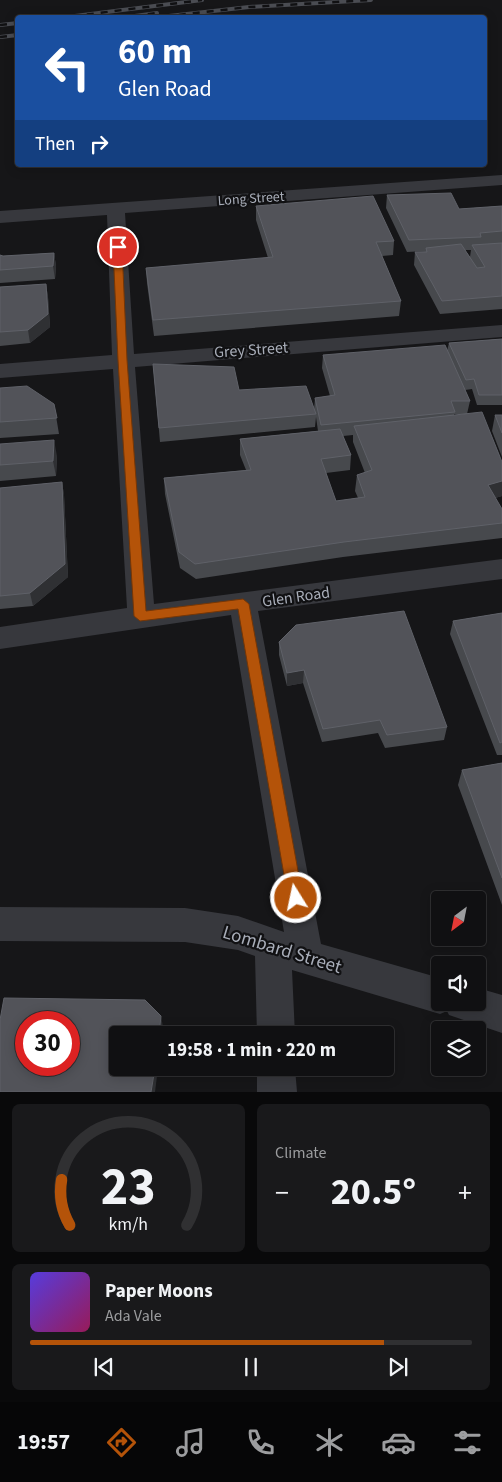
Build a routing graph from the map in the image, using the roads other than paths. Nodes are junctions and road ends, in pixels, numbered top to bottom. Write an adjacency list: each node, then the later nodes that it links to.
1 (502, 180): 2 (street, Long Street)
2 (116, 209): 3 (street, Long Street); 5 (street)
3 (0, 217)
4 (502, 331): 5 (street, Grey Street)
5 (123, 360): 6 (street, Grey Street); 9 (street)
6 (0, 371)
7 (502, 569): 8 (street, Glen Road)
8 (243, 604): 9 (street, Glen Road); 12 (street)
9 (140, 616): 10 (street, Glen Road)
10 (0, 638)
11 (0, 924): 12 (street, Lombard Street)
12 (290, 951): 13 (street, Lombard Street); 14 (street)
13 (431, 993)
14 (278, 1026)
15 (276, 1076): 16 (street)
16 (277, 1092)

